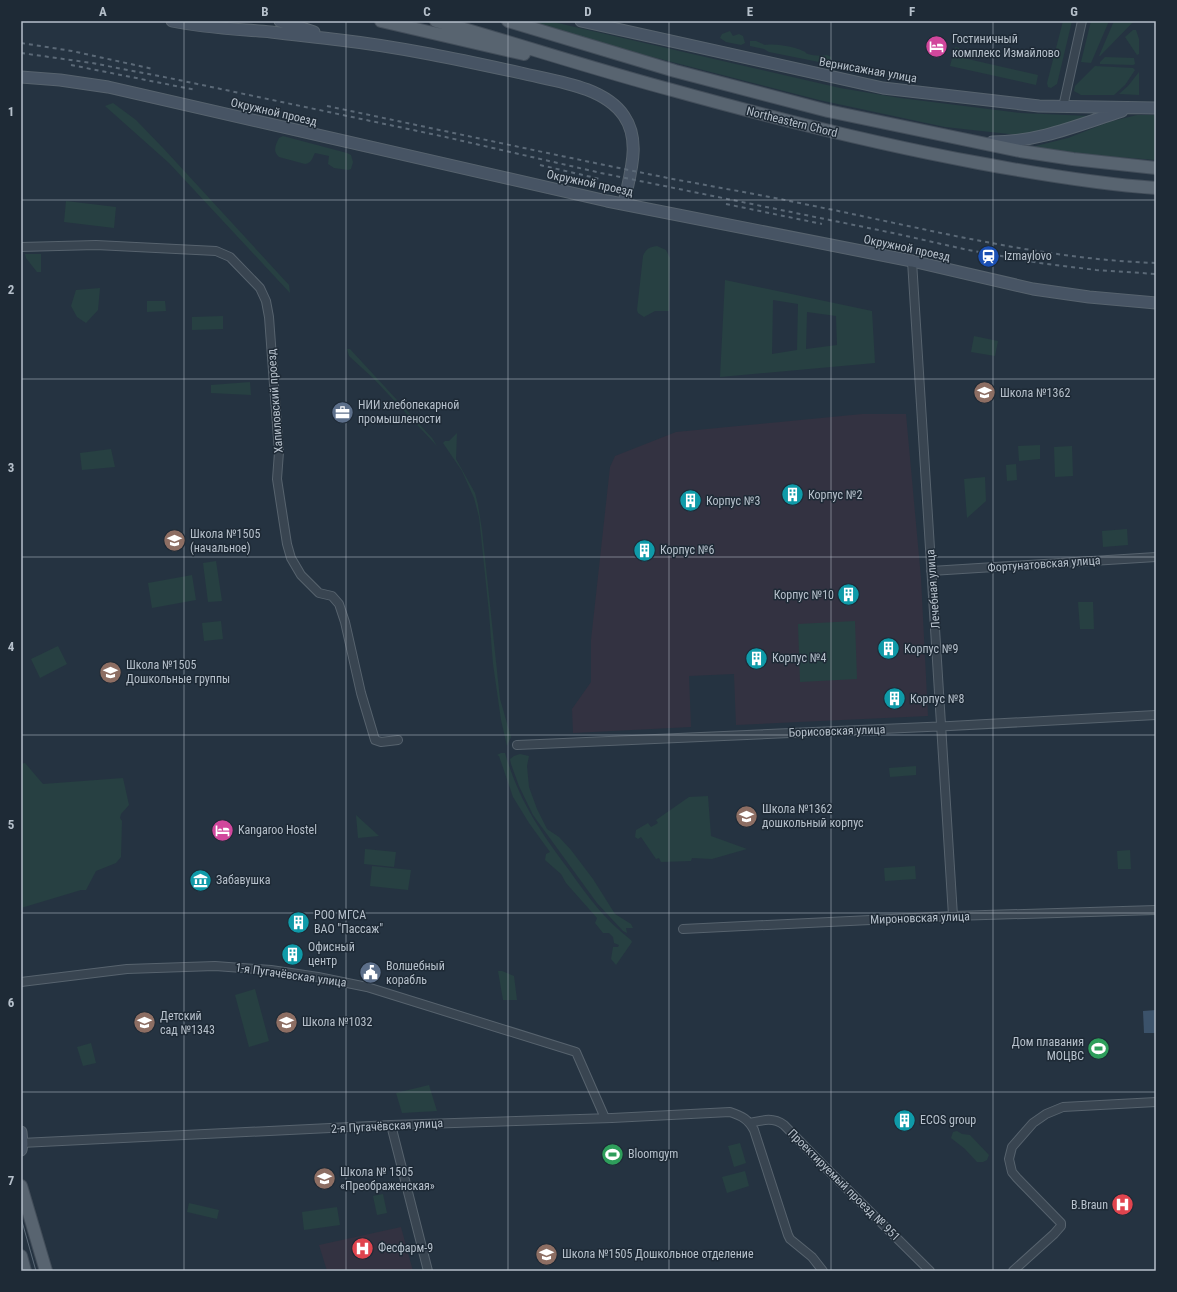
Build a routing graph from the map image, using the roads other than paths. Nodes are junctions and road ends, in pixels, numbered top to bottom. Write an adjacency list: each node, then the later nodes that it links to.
1 (172, 21): 8 (street)
2 (280, 21): 8 (street)
3 (381, 21): 9 (main road)
4 (436, 21): 9 (main road, Northeastern Chord)
5 (508, 21): 14 (main road, Northeastern Chord)
6 (581, 21): 11 (street, Вернисажная улица)
7 (1082, 21): 11 (street)
8 (342, 40): 17 (street)
9 (606, 71): 16 (main road, Northeastern Chord)
10 (21, 77): 17 (street, Окружной проезд)
11 (1063, 106): 12 (street, Вернисажная улица)
12 (1132, 108): 13 (street, Вернисажная улица); 14 (street)
13 (1156, 108)
14 (975, 142): 15 (main road, Northeastern Chord)
15 (1156, 168)
16 (1156, 188)
17 (624, 204): 19 (street, Окружной проезд)
18 (21, 247): 25 (street, Хапиловский проезд)
19 (912, 261): 20 (street, Окружной проезд); 22 (street, Лечебная улица)
20 (1156, 303)
21 (1156, 557): 22 (street, Фортунатовская улица)
22 (931, 571): 24 (street, Лечебная улица)
23 (1156, 715): 24 (street, Борисовская улица)
24 (941, 726): 26 (street, Борисовская улица); 28 (street, Лечебная улица)
25 (398, 740)
26 (517, 745)
27 (1156, 910): 28 (street, Мироновская улица)
28 (953, 916): 29 (street, Мироновская улица)
29 (683, 929)
30 (21, 982): 32 (street, 1-я Пугачёвская улица)
31 (1156, 1102): 44 (street)
32 (605, 1118): 33 (street, 2-я Пугачёвская улица); 34 (street, 2-я Пугачёвская улица)
33 (750, 1123): 42 (street); 43 (street, Проектируемый проезд № 951)
34 (390, 1125): 36 (street, 2-я Пугачёвская улица); 41 (street)
35 (21, 1132): 36 (street)
36 (21, 1146)
37 (21, 1186): 40 (main road)
38 (21, 1256): 39 (main road)
39 (25, 1271)
40 (46, 1271)
41 (428, 1271)
42 (824, 1271)
43 (930, 1271)
44 (1013, 1271)

